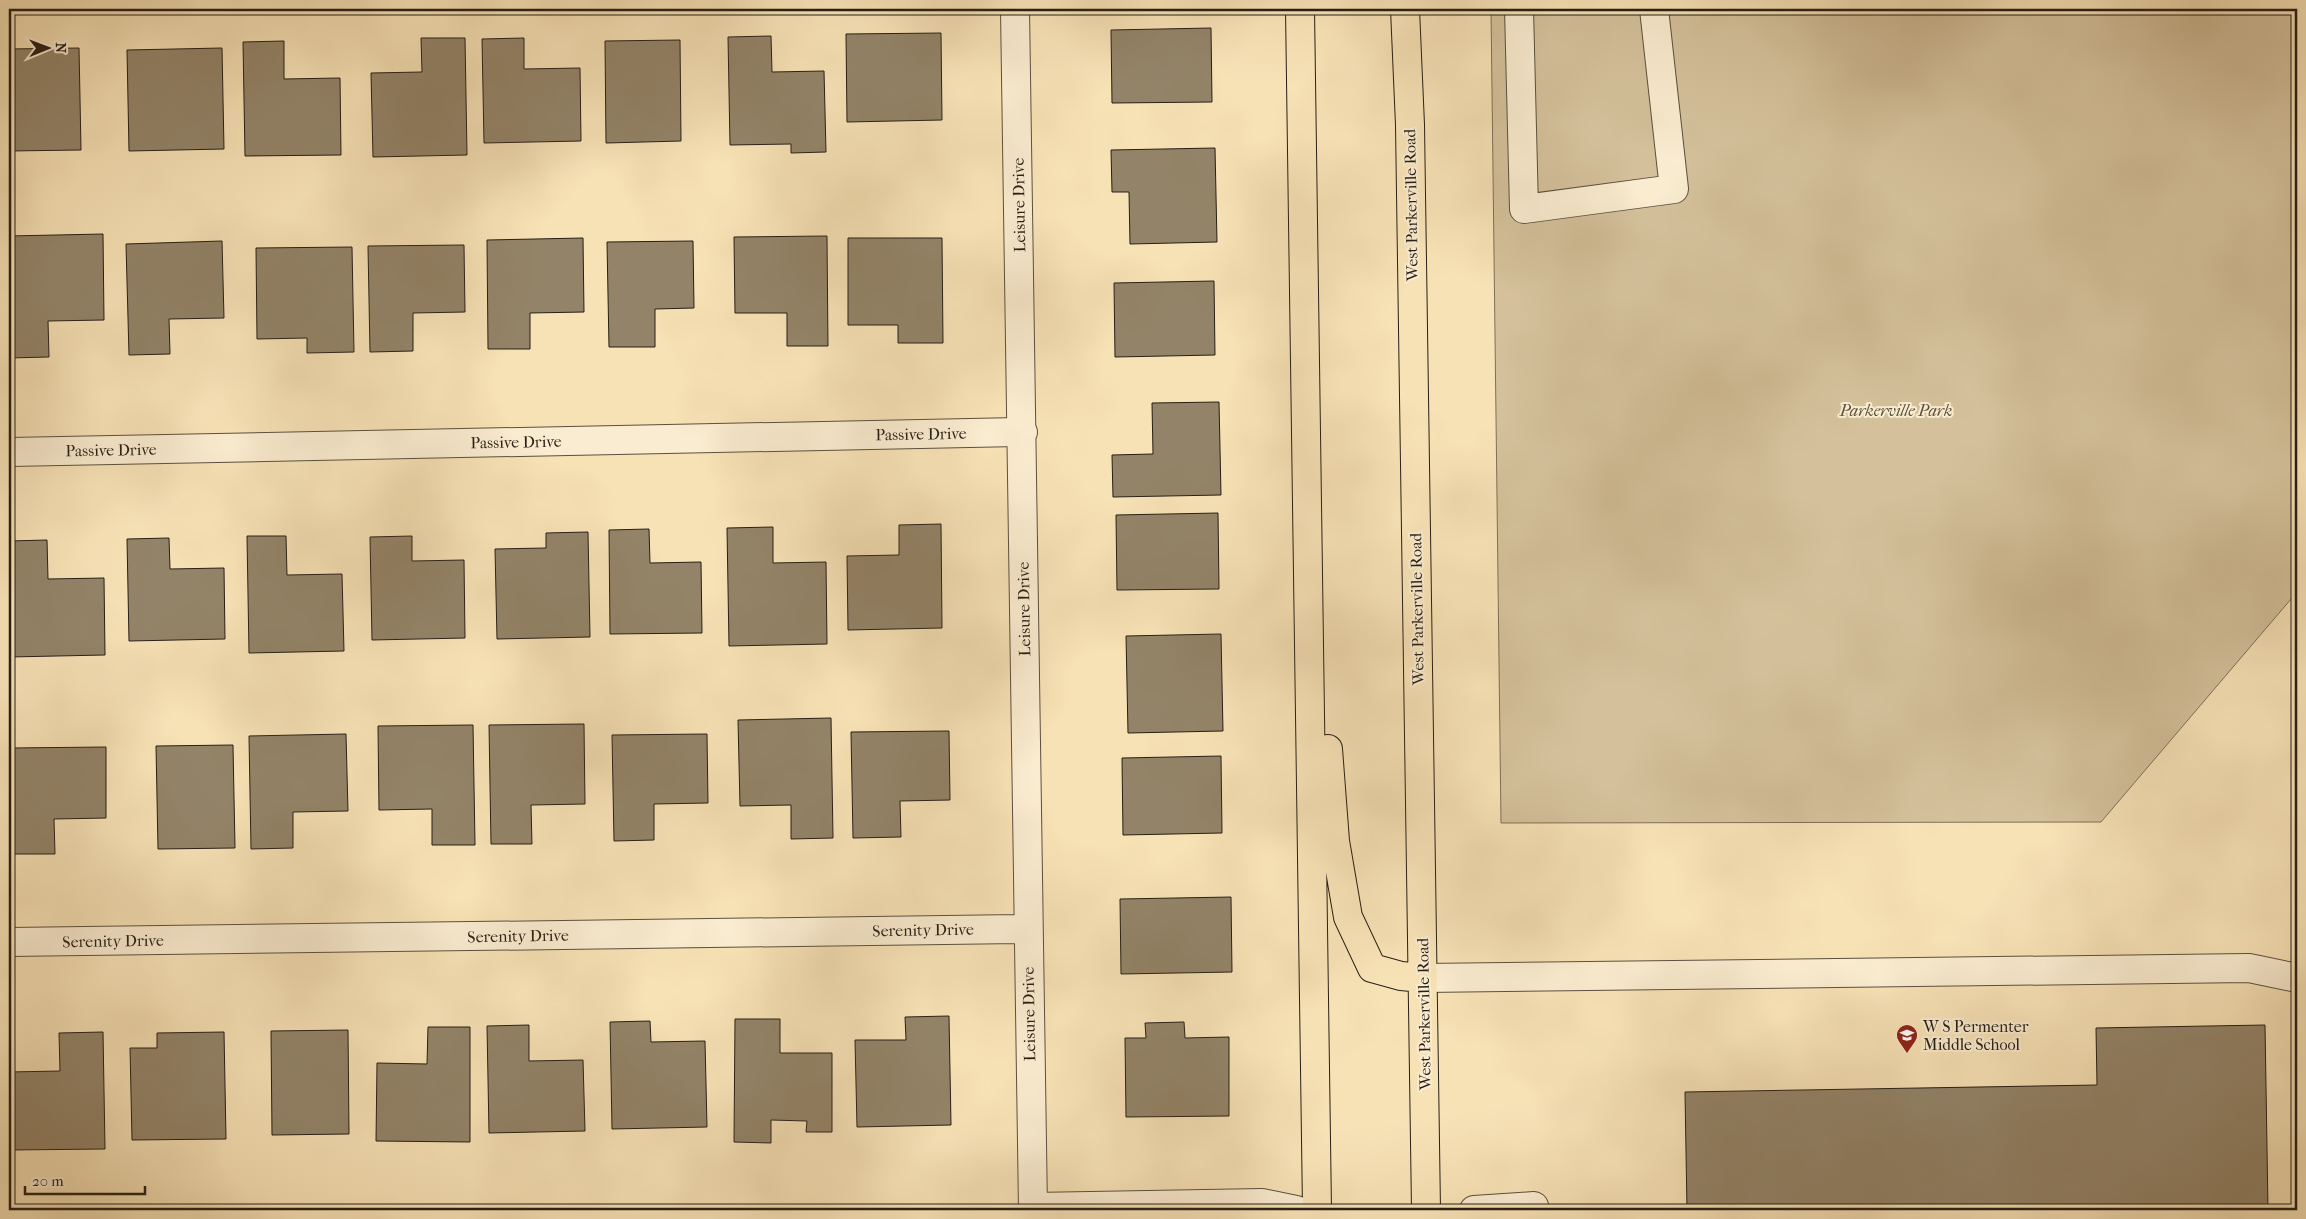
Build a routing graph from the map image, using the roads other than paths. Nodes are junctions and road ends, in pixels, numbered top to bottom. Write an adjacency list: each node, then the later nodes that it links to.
1 (1015, 9): 6 (street, Leisure Drive)
2 (1300, 9): 8 (main road)
3 (1405, 9): 11 (main road, West Parkerville Road)
4 (1518, 9): 5 (street)
5 (1654, 9)
6 (1023, 432): 7 (street, Passive Drive); 9 (street, Leisure Drive)
7 (9, 452)
8 (1309, 634): 11 (main road); 15 (main road)
9 (1027, 929): 10 (street, Serenity Drive); 13 (street, Leisure Drive)
10 (9, 942)
11 (1423, 978): 12 (street); 16 (main road, West Parkerville Road)
12 (2297, 978)
13 (1033, 1208): 14 (street)
14 (1296, 1210)
15 (1317, 1210)
16 (1426, 1210)
17 (1474, 1210): 18 (street)
18 (1536, 1210)

